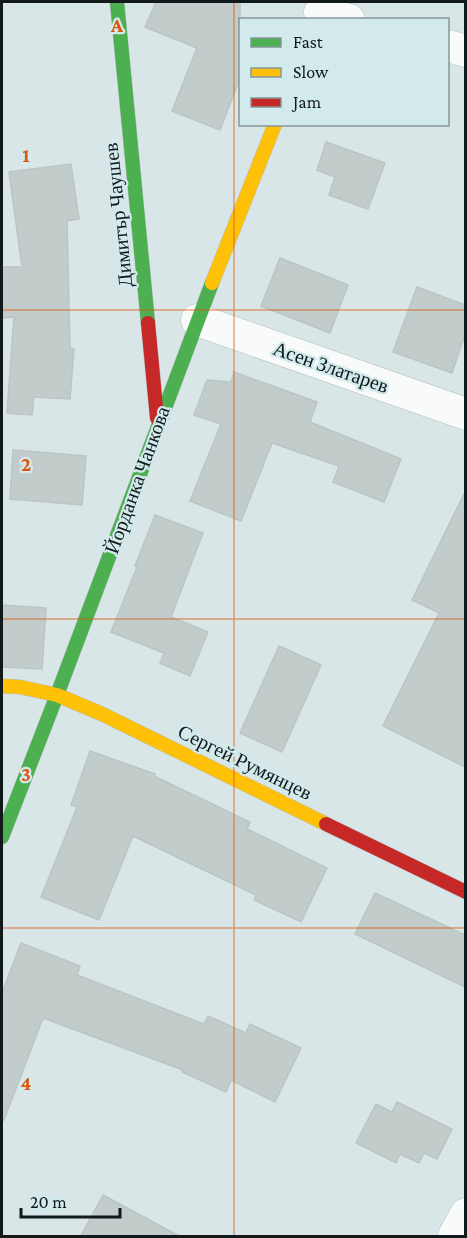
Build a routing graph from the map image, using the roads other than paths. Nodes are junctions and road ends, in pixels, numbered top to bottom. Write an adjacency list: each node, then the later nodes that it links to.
1 (117, 2): 7 (street, Димитър Чаушев)
2 (449, 47): 3 (street)
3 (465, 51)
4 (274, 126): 5 (street, Йорданка Чанкова)
5 (197, 320): 6 (street, Асен Златарев); 7 (street, Йорданка Чанкова)
6 (465, 414)
7 (158, 425): 9 (street, Йорданка Чанкова)
8 (2, 686): 9 (street, Сергей Румянцев)
9 (57, 695): 10 (street, Йорданка Чанкова); 11 (street, Сергей Румянцев)
10 (2, 837)
11 (465, 892)
12 (465, 1214): 13 (street)
13 (454, 1236)

